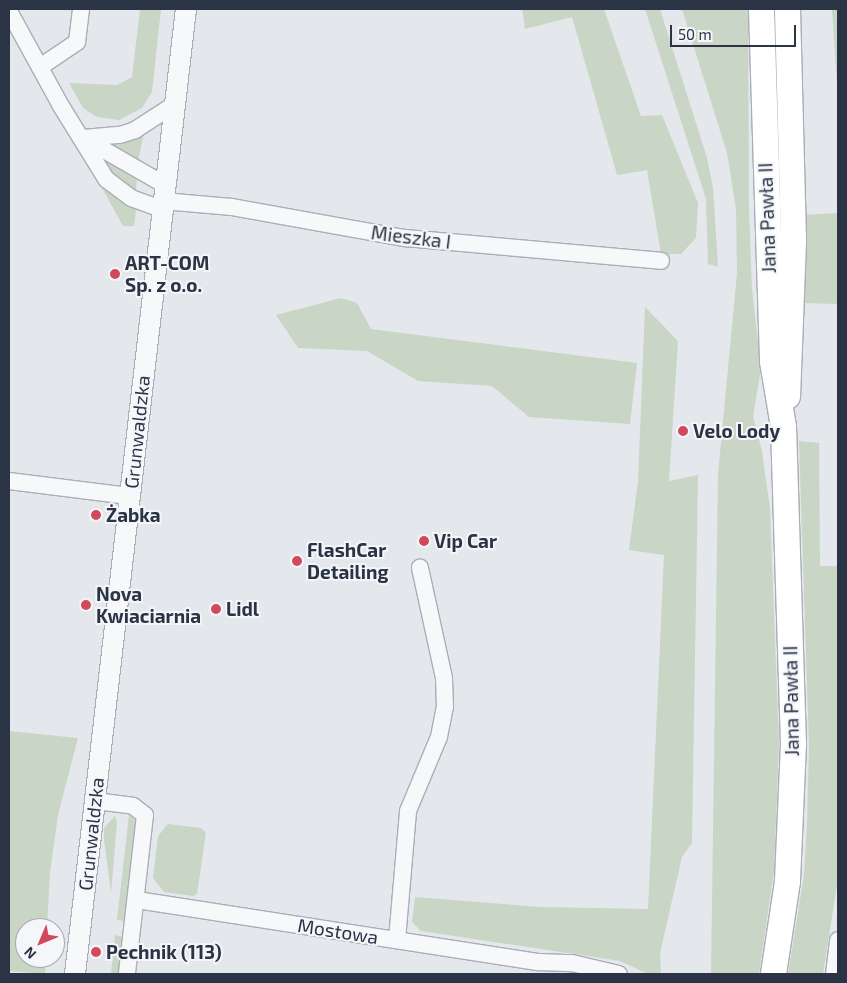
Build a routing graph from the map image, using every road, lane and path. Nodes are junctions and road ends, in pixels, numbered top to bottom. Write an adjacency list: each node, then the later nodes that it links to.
1 (81, 9): 6 (street)
2 (186, 9): 7 (street, Grunwaldzka)
3 (761, 9): 11 (main road, Jana Pawła II)
4 (787, 9): 11 (main road, Jana Pawła II)
5 (9, 11): 6 (street)
6 (40, 67): 8 (street)
7 (174, 104): 8 (street); 9 (street, Grunwaldzka)
8 (83, 138): 9 (street); 9 (street)
9 (164, 198): 10 (street, Mieszka I); 13 (street, Grunwaldzka)
10 (661, 261)
11 (783, 426): 24 (main road, Jana Pawła II)
12 (9, 481): 13 (street)
13 (129, 496): 15 (street, Grunwaldzka)
14 (420, 568): 17 (street)
15 (95, 801): 16 (street); 20 (street, Grunwaldzka)
16 (137, 900): 17 (street, Mostowa); 21 (street)
17 (397, 940): 19 (street, Mostowa)
18 (838, 940): 25 (street)
19 (539, 962): 22 (street, Mostowa); 23 (street, Mostowa)
20 (75, 974)
21 (127, 974)
22 (562, 974)
23 (619, 974)
24 (773, 974)
25 (834, 974)

